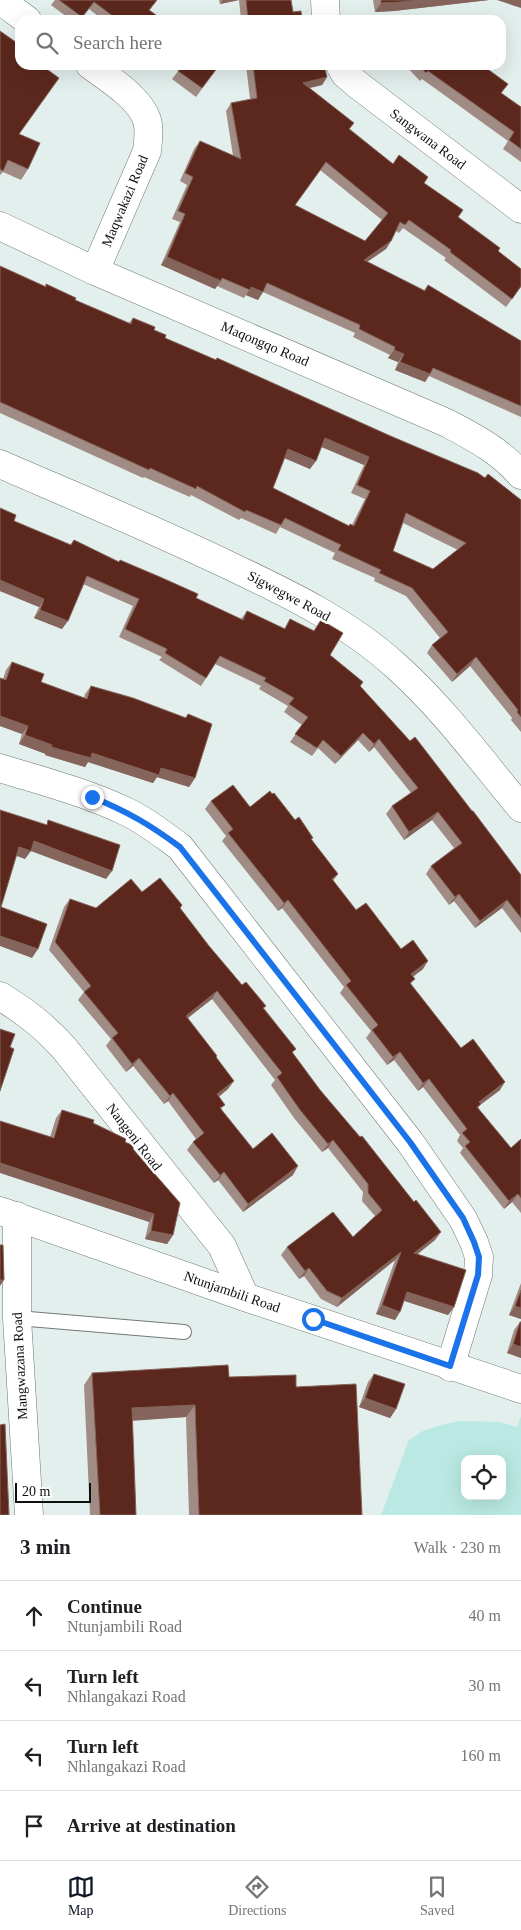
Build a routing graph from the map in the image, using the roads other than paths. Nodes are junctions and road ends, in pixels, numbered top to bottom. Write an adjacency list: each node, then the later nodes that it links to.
1 (0, 0): 3 (street)
2 (325, 0): 4 (street)
3 (20, 15)
4 (326, 15)
5 (96, 70): 9 (street, Maqwakazi Road)
6 (343, 70): 7 (street, Sangwana Road)
7 (521, 209)
8 (0, 226): 9 (street, Maqongqo Road)
9 (95, 271): 11 (street, Maqongqo Road)
10 (0, 464): 13 (street, Sigwegwe Road)
11 (521, 475)
12 (0, 768): 19 (street)
13 (521, 808)
14 (0, 996): 16 (street, Nangeni Road)
15 (8, 1213): 16 (street, Ntunjambili Road); 17 (street, Mangwazana Road)
16 (245, 1297): 19 (street, Ntunjambili Road)
17 (17, 1318): 18 (lane); 21 (street, Mangwazana Road)
18 (184, 1332)
19 (450, 1366): 20 (street, Ntunjambili Road)
20 (521, 1389)
21 (29, 1515)

